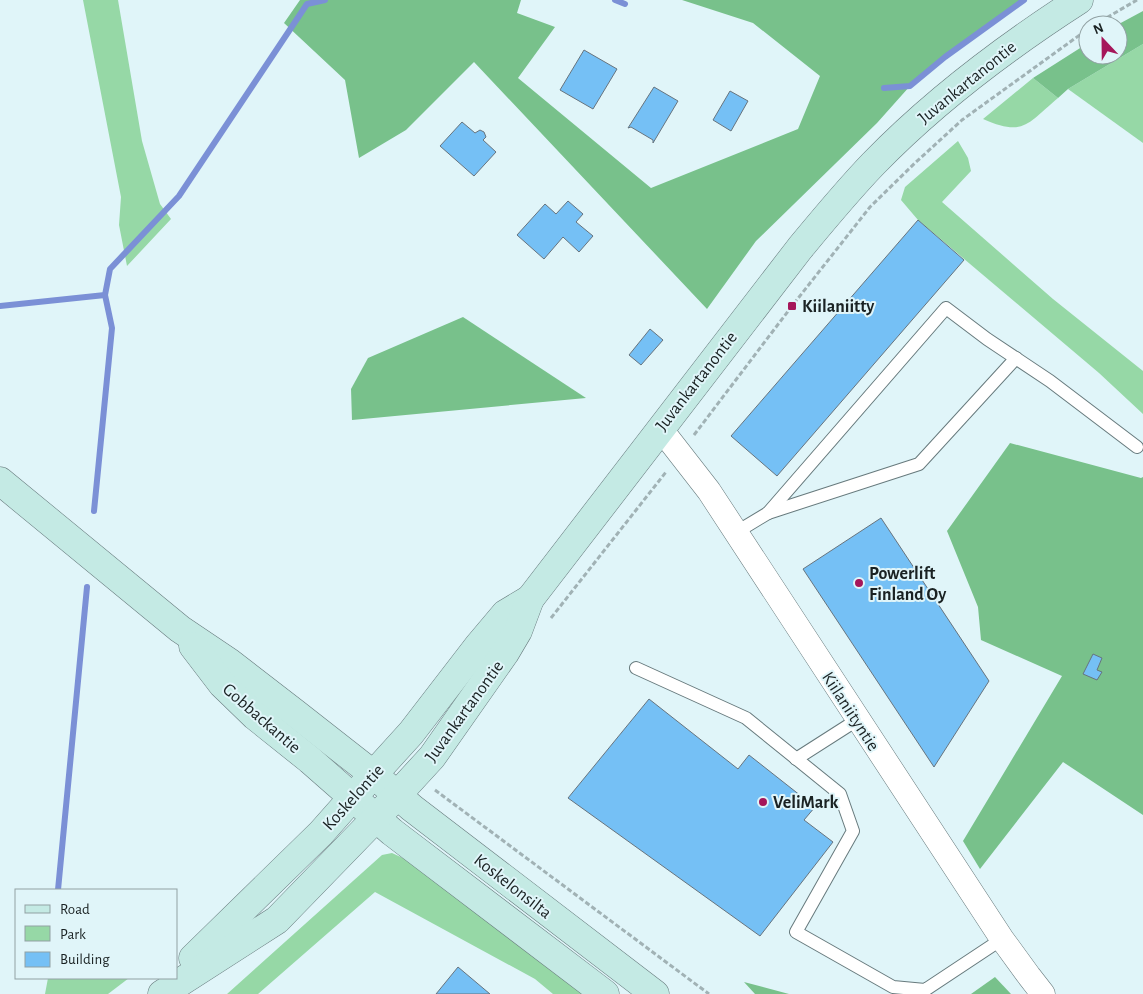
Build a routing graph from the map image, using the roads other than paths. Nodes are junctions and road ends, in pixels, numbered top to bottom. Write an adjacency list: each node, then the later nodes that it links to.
1 (1079, 0): 3 (main road, Juvankartanontie)
2 (1016, 358): 4 (lane); 6 (lane); 6 (lane)
3 (660, 428): 7 (street, Kiilaniityntie); 8 (main road, Juvankartanontie)
4 (1137, 447)
5 (0, 481): 9 (main road, Gobbackantie)
6 (768, 513): 7 (lane)
7 (735, 533): 11 (street, Kiilaniityntie)
8 (530, 599): 13 (main road, Koskelontie); 15 (main road, Juvankartanontie)
9 (180, 629): 13 (main road, Gobbackantie); 14 (main road, Gobbackantie)
10 (636, 668): 12 (lane)
11 (857, 720): 12 (lane); 17 (street, Kiilaniityntie)
12 (796, 759): 17 (lane)
13 (374, 775): 14 (main road, Koskelontie); 15 (main road, Koskelonsilta)
14 (352, 798): 16 (main road, Koskelonsilta); 18 (main road, Koskelontie)
15 (405, 801): 16 (main road, Juvankartanontie); 22 (main road, Koskelonsilta)
16 (376, 818): 20 (main road, Koskelontie); 21 (main road, Koskelonsilta)
17 (1002, 938): 23 (street, Kiilaniityntie)
18 (178, 976)
19 (175, 979): 20 (main road, Koskelontie)
20 (165, 991)
21 (605, 994)
22 (655, 994)
23 (1043, 994)

